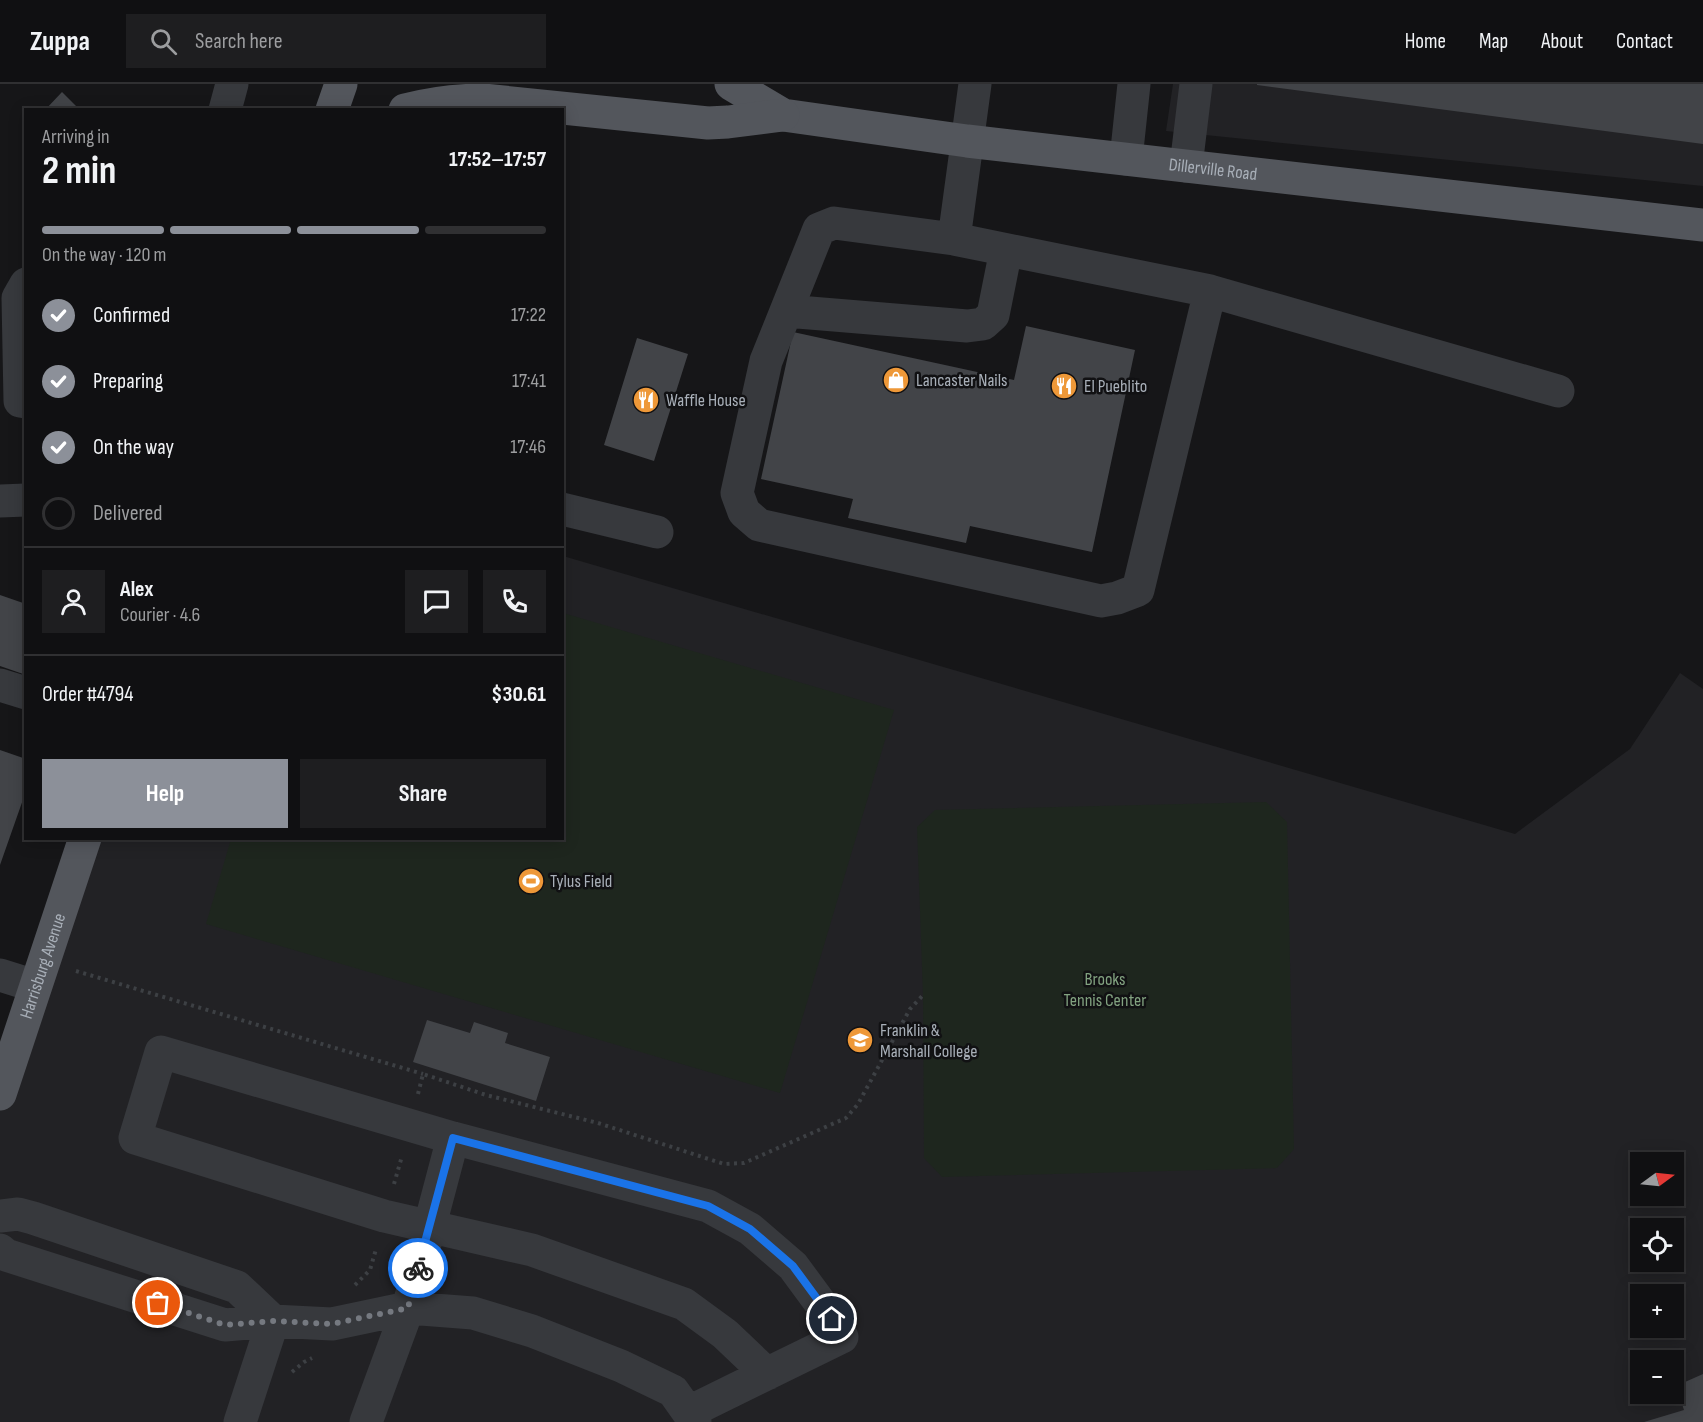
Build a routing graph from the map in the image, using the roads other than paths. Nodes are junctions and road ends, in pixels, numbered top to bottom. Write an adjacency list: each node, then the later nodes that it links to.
1 (232, 84): 7 (street)
2 (341, 84): 8 (main road)
3 (731, 84): 12 (main road, Dillerville Road)
4 (975, 84): 13 (street)
5 (1134, 84): 14 (street)
6 (1196, 84): 15 (street)
7 (226, 108)
8 (333, 108)
9 (413, 108): 10 (main road)
10 (561, 108)
11 (564, 108): 12 (main road)
12 (783, 115): 13 (main road, Dillerville Road)
13 (967, 141): 14 (main road, Dillerville Road); 17 (street)
14 (1126, 159): 15 (main road, Dillerville Road)
15 (1186, 166): 16 (main road, Dillerville Road)
16 (1703, 225)
17 (954, 239): 18 (street); 21 (street)
18 (1006, 250): 20 (street); 21 (street)
19 (24, 288): 23 (street)
20 (1210, 291): 21 (street); 22 (street)
21 (786, 311)
22 (1558, 391)
23 (24, 402)
24 (24, 500): 25 (street)
25 (0, 501)
26 (564, 509): 27 (street)
27 (657, 532)
28 (0, 685): 29 (street)
29 (24, 692)
30 (84, 840): 31 (main road, Harrisburg Avenue)
31 (40, 973): 32 (street); 33 (main road, Harrisburg Avenue)
32 (0, 975)
33 (0, 1094)
34 (453, 1138): 36 (street); 36 (street); 40 (street)
35 (0, 1216): 39 (street)
36 (429, 1227): 38 (street); 40 (street)
37 (0, 1250): 39 (street)
38 (408, 1308): 39 (street); 41 (street); 43 (street)
39 (273, 1321): 42 (street)
40 (767, 1374): 41 (street)
41 (692, 1417)
42 (240, 1422)
43 (366, 1422)

